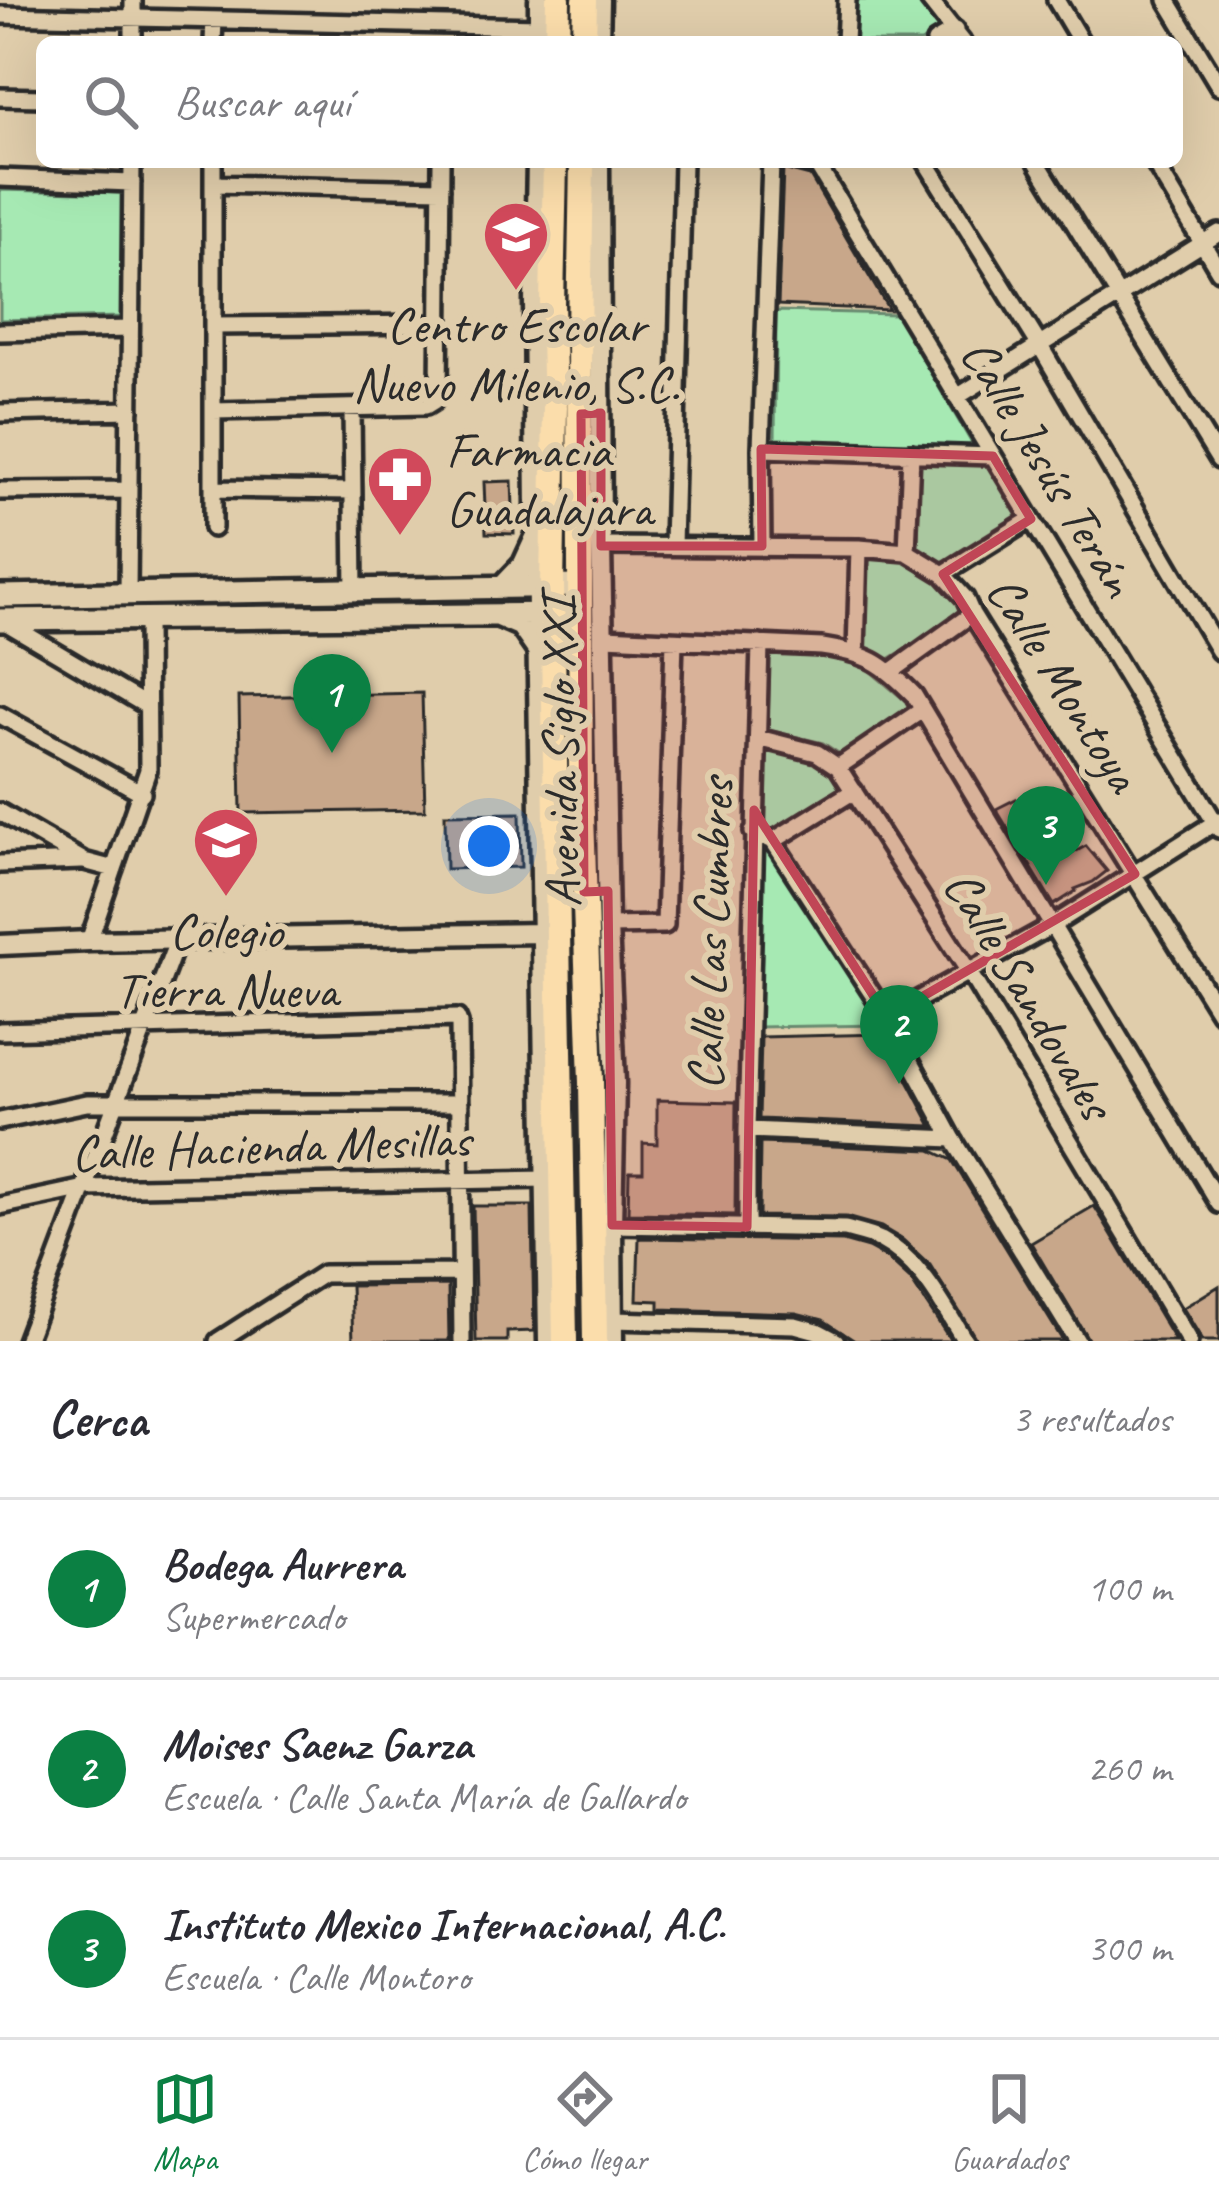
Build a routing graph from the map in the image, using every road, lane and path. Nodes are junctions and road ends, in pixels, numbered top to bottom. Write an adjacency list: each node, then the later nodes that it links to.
1 (133, 0): 11 (street)
2 (539, 0): 17 (street)
3 (558, 0): 18 (highway)
4 (585, 0): 19 (highway)
5 (600, 0): 20 (street)
6 (847, 0): 21 (street)
7 (929, 0): 22 (street)
8 (1056, 0): 23 (street)
9 (1167, 0): 24 (street)
10 (0, 15): 11 (street)
11 (133, 18): 12 (street); 14 (street)
12 (214, 20): 13 (street); 15 (street)
13 (444, 34): 16 (street)
14 (133, 36)
15 (213, 36)
16 (511, 36)
17 (545, 36)
18 (545, 36)
19 (584, 36)
20 (599, 36)
21 (844, 36)
22 (959, 36)
23 (1078, 36)
24 (1219, 86)
25 (0, 97): 26 (street)
26 (36, 98)
27 (132, 168): 41 (street)
28 (213, 168): 42 (street)
29 (442, 168): 43 (street)
30 (537, 168): 48 (street, Avenida Siglo XXI)
31 (554, 168): 48 (highway, Avenida Siglo XXI)
32 (582, 168): 58 (highway, Avenida Siglo XXI)
33 (598, 168): 58 (street, Avenida Siglo XXI)
34 (683, 168): 72 (street)
35 (771, 168): 60 (street)
36 (822, 168): 54 (street, Calle Jesús Terán)
37 (930, 168): 53 (street)
38 (1041, 168): 47 (street)
39 (1158, 168): 45 (street)
40 (0, 178): 41 (street)
41 (132, 183): 51 (street)
42 (213, 184): 43 (street); 50 (street)
43 (441, 189): 49 (street)
44 (1219, 233): 45 (street)
45 (1202, 244): 46 (street); 47 (street)
46 (1219, 271)
47 (1120, 294): 53 (street); 63 (street)
48 (543, 304): 58 (highway, Avenida Siglo XXI); 64 (street, Avenida Siglo XXI)
49 (440, 324): 50 (street); 55 (street)
50 (213, 326): 57 (street)
51 (130, 329): 52 (street); 56 (street)
52 (0, 332)
53 (1040, 346): 54 (street); 94 (street)
54 (957, 397): 62 (street, Calle Jesús Terán)
55 (352, 409): 57 (street); 68 (street)
56 (130, 410): 59 (street); 66 (street)
57 (213, 411): 65 (street)
58 (579, 411): 64 (highway); 73 (street, Avenida Siglo XXI); 78 (highway, Avenida Siglo XXI); 79 (highway, Avenida Siglo XXI)
59 (0, 413)
60 (761, 449): 61 (street); 74 (street)
61 (911, 453): 62 (street); 76 (street)
62 (993, 456): 69 (street, Calle Jesús Terán)
63 (1219, 460)
64 (536, 478): 71 (street, Avenida Siglo XXI)
65 (213, 489): 68 (street); 70 (street)
66 (129, 490): 67 (street); 82 (street)
67 (0, 491)
68 (352, 491): 81 (street)
69 (1031, 519): 77 (street); 105 (street, Calle Jesús Terán)
70 (213, 528)
71 (536, 538): 79 (street, Avenida Siglo XXI); 80 (main road)
72 (673, 545): 73 (street, Calle Montoya); 74 (street, Calle Montoya)
73 (601, 546): 90 (street, Avenida Siglo XXI)
74 (762, 546): 75 (street, Calle Montoya)
75 (859, 548): 76 (street, Calle Montoya); 95 (street)
76 (907, 552): 77 (street, Calle Montoya)
77 (943, 574): 87 (street, Calle Montoya)
78 (579, 586): 79 (main road); 86 (highway, Avenida Siglo XXI)
79 (544, 587): 80 (main road); 85 (highway, Avenida Siglo XXI)
80 (502, 588): 81 (main road)
81 (354, 592): 82 (main road)
82 (128, 594): 83 (main road)
83 (0, 596)
84 (494, 614): 85 (main road); 88 (main road); 93 (main road)
85 (545, 614): 86 (main road); 93 (street, Avenida Siglo XXI); 137 (highway, Avenida Siglo XXI)
86 (579, 614): 112 (highway, Avenida Siglo XXI)
87 (972, 614): 96 (street); 111 (street, Calle Montoya)
88 (147, 619): 89 (main road); 97 (street)
89 (1, 620): 97 (street)
90 (605, 637): 91 (street); 112 (street, Avenida Siglo XXI)
91 (674, 640): 92 (street); 114 (street)
92 (760, 644): 95 (street); 100 (street, Calle Las Cumbres)
93 (537, 648): 115 (street, Avenida Siglo XXI)
94 (1219, 650)
95 (856, 652): 96 (street)
96 (891, 672): 98 (street)
97 (147, 706): 103 (street)
98 (922, 710): 101 (street); 113 (street)
99 (0, 715): 103 (street)
100 (758, 738): 101 (street); 106 (street, Calle Las Cumbres)
101 (838, 767): 102 (street, Calle Sandovales)
102 (854, 790): 107 (street); 119 (street, Calle Sandovales)
103 (142, 793): 110 (street)
104 (0, 812): 108 (street)
105 (1218, 824): 111 (street)
106 (753, 832): 107 (street); 127 (street, Calle Las Cumbres)
107 (773, 841): 121 (street)
108 (85, 861): 109 (street); 110 (street)
109 (0, 865)
110 (114, 869): 117 (street)
111 (1135, 874): 113 (street); 120 (street, Calle Montoya)
112 (596, 891): 114 (street, Avenida Siglo XXI); 145 (highway, Avenida Siglo XXI)
113 (1053, 925): 119 (street); 132 (street)
114 (608, 926): 134 (street, Avenida Siglo XXI)
115 (544, 933): 116 (street); 129 (street, Avenida Siglo XXI)
116 (178, 939): 117 (street); 122 (street)
117 (89, 940): 118 (street)
118 (0, 944)
119 (969, 972): 121 (street); 151 (street, Calle Sandovales)
120 (1219, 1012)
121 (886, 1017): 128 (street)
122 (145, 1026): 123 (street); 124 (street); 125 (street)
123 (0, 1031)
124 (117, 1103): 125 (street); 126 (street); 131 (street)
125 (460, 1103): 130 (street)
126 (0, 1121)
127 (747, 1130): 128 (street); 135 (street, Calle Las Cumbres)
128 (953, 1139): 150 (street)
129 (547, 1179): 130 (street, Calle Hacienda Mesillas); 137 (street, Avenida Siglo XXI)
130 (460, 1181): 131 (street, Calle Hacienda Mesillas); 136 (street)
131 (85, 1188): 133 (street, Calle Hacienda Mesillas); 140 (street)
132 (1219, 1204)
133 (0, 1206)
134 (611, 1225): 135 (street); 138 (street, Avenida Siglo XXI)
135 (747, 1227): 149 (street)
136 (460, 1273): 141 (street); 142 (street)
137 (554, 1277): 143 (street, Avenida Siglo XXI); 144 (highway, Avenida Siglo XXI)
138 (613, 1320): 139 (street); 146 (street, Avenida Siglo XXI)
139 (744, 1323): 147 (street); 148 (street)
140 (26, 1341)
141 (218, 1341)
142 (462, 1341)
143 (548, 1341)
144 (565, 1341)
145 (595, 1341)
146 (613, 1341)
147 (743, 1341)
148 (836, 1341)
149 (965, 1341)
150 (1077, 1341)
151 (1189, 1341)

